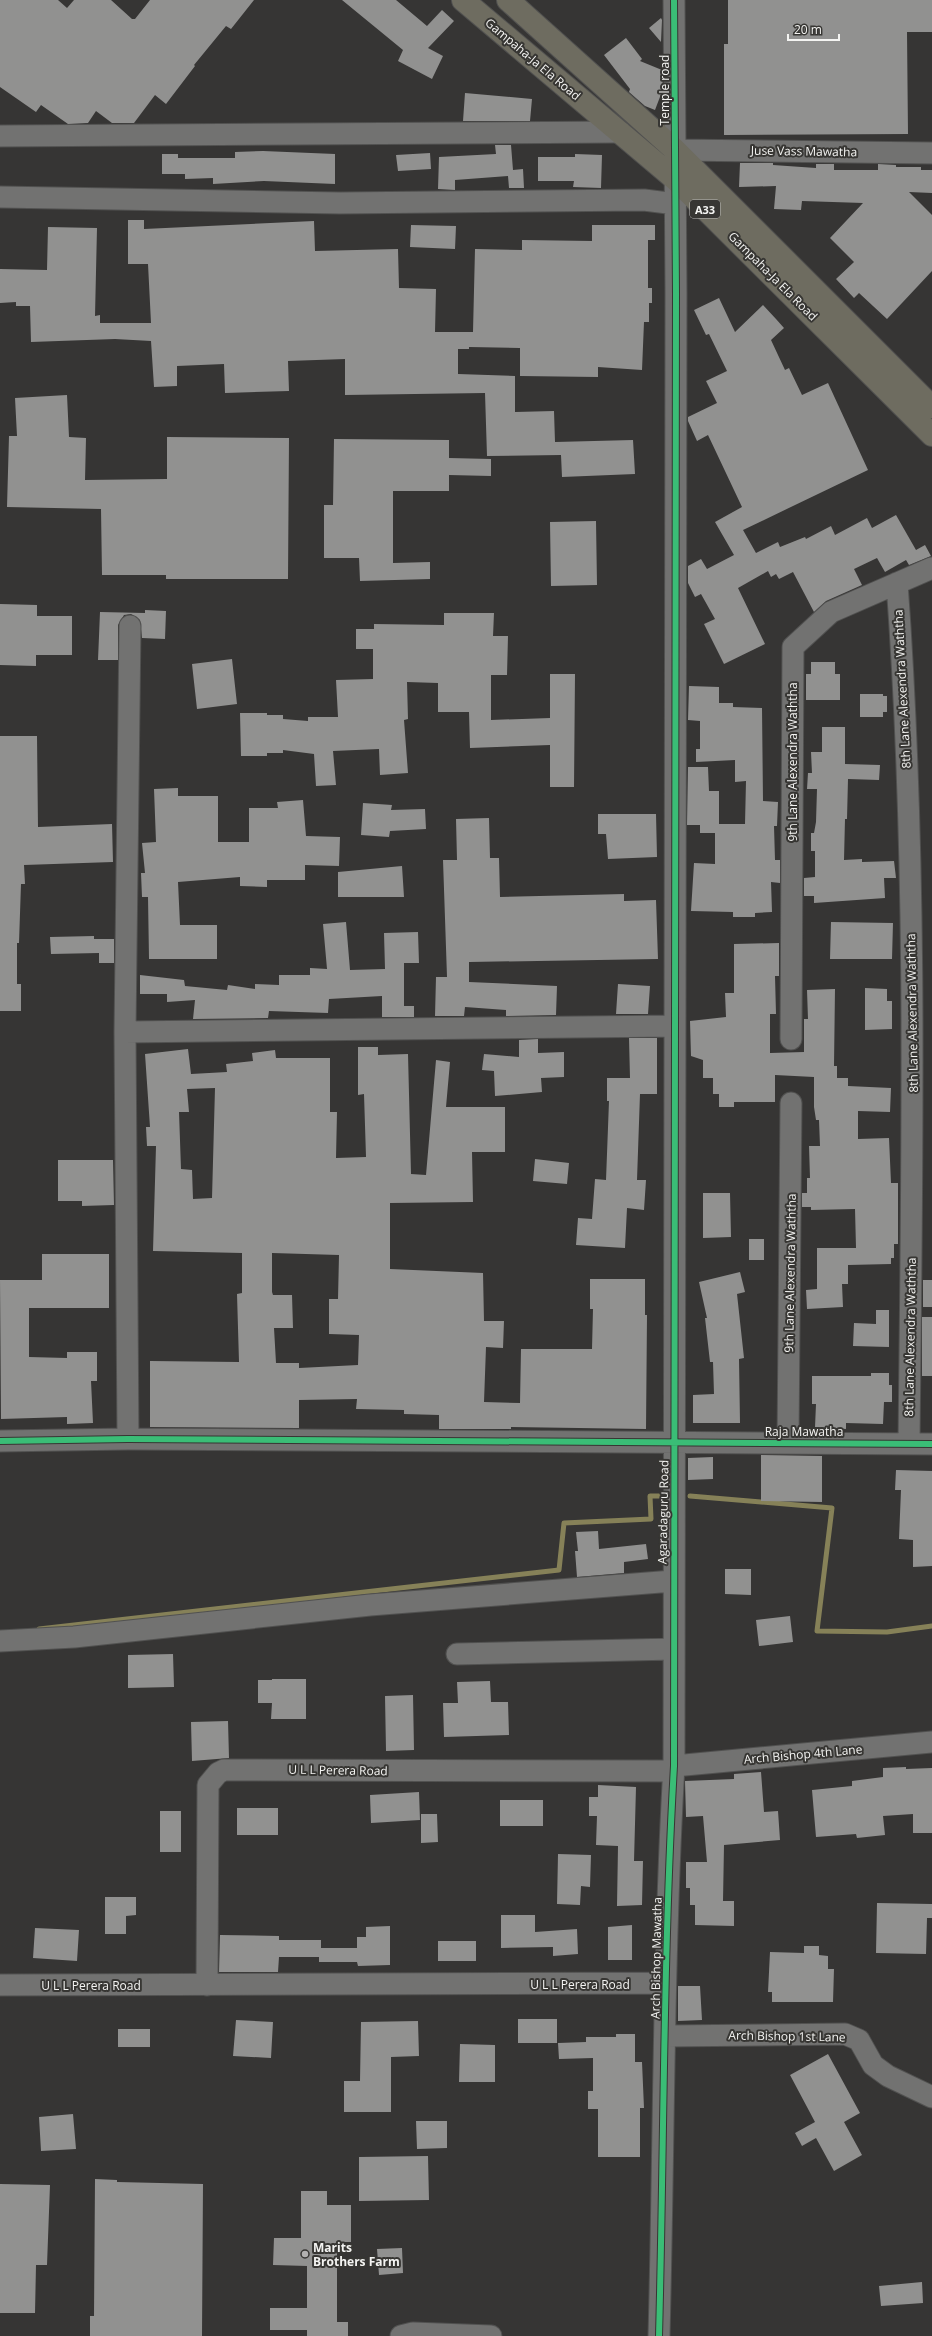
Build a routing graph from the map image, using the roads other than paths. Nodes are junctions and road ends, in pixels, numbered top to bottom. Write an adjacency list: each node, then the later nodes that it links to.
1 (463, 0): 4 (highway, Gampaha-Ja Ela Road / A33)
2 (508, 0): 6 (highway, Gampaha-Ja Ela Road / A33)
3 (674, 0): 6 (street, Temple road)
4 (620, 132): 5 (street); 8 (highway, Gampaha-Ja Ela Road / A33)
5 (0, 136)
6 (675, 150): 7 (street, Juse Vass Mawatha); 8 (street, Temple road); 11 (highway, Gampaha-Ja Ela Road / A33)
7 (932, 153)
8 (675, 179): 10 (street, Temple road); 12 (highway, Gampaha-Ja Ela Road / A33)
9 (0, 197): 10 (street)
10 (676, 204): 16 (street, Temple road)
11 (932, 407)
12 (932, 435)
13 (932, 568): 14 (street, 9th Lane Alexendra Waththa)
14 (897, 583): 18 (street, 9th Lane Alexendra Waththa); 24 (street, 8th Lane Alexendra Waththa)
15 (130, 626): 17 (street)
16 (674, 1026): 17 (street); 23 (street, Agaradaguru Road)
17 (125, 1032): 20 (street)
18 (791, 1039)
19 (791, 1103): 22 (street, 9th Lane Alexendra Waththa)
20 (128, 1439): 21 (street, Raja Mawatha); 23 (street, Raja Mawatha)
21 (0, 1441)
22 (788, 1442): 23 (street, Raja Mawatha); 24 (street, Raja Mawatha)
23 (675, 1443): 26 (street, Agaradaguru Road)
24 (909, 1443): 25 (street, Raja Mawatha)
25 (932, 1444)
26 (673, 1581): 27 (street); 28 (street, Arch Bishop Mawatha)
27 (0, 1640)
28 (674, 1649): 29 (street); 31 (street, Arch Bishop Mawatha)
29 (457, 1654)
30 (932, 1742): 31 (street, Arch Bishop 4th Lane)
31 (674, 1769): 32 (street, Arch Bishop Mawatha); 34 (street, U L L Perera Road)
32 (665, 1983): 34 (street, U L L Perera Road); 35 (street, Arch Bishop Mawatha)
33 (0, 1985): 34 (street, U L L Perera Road)
34 (207, 1985)
35 (666, 2036): 36 (street, Arch Bishop 1st Lane); 39 (street, Arch Bishop Mawatha)
36 (932, 2097)
37 (401, 2336): 38 (street)
38 (491, 2336)
39 (659, 2336)

